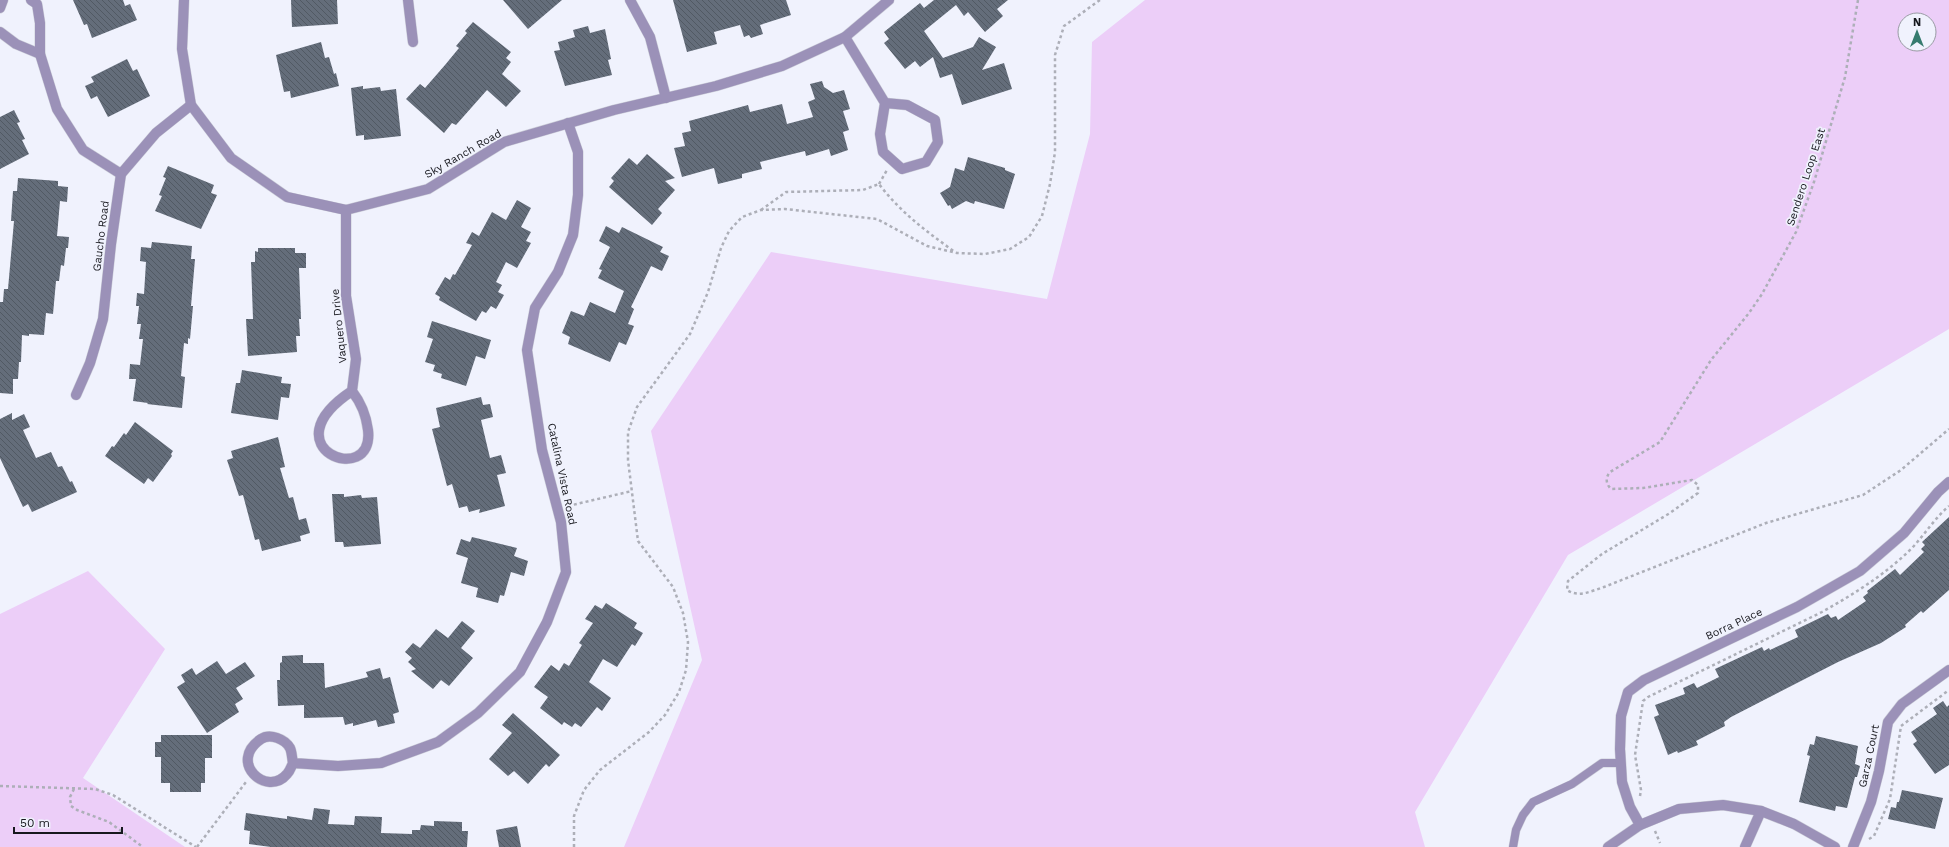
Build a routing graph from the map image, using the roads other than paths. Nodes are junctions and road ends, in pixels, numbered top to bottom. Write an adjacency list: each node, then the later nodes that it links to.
1 (4, 0): 7 (street)
2 (31, 0): 11 (street)
3 (184, 0): 14 (street, Sky Ranch Road)
4 (408, 0): 10 (street)
5 (630, 0): 12 (street)
6 (889, 0): 9 (street, Sky Ranch Road)
7 (0, 8)
8 (0, 32): 11 (street)
9 (845, 37): 12 (street, Sky Ranch Road); 13 (street)
10 (413, 42)
11 (40, 54): 16 (street)
12 (666, 98): 15 (street, Sky Ranch Road)
13 (885, 103): 13 (street)
14 (190, 105): 16 (street); 17 (street, Sky Ranch Road)
15 (568, 124): 17 (street, Sky Ranch Road); 22 (street, Catalina Vista Road)
16 (121, 174): 19 (street, Gaucho Road)
17 (346, 210): 18 (street, Vaquero Drive)
18 (352, 391): 18 (street)
19 (76, 395)
20 (1949, 482): 23 (street, Borra Place)
21 (1949, 670): 30 (street, Garza Court)
22 (293, 763): 22 (street)
23 (1621, 763): 25 (street, Borra Place); 26 (lane)
24 (1761, 811): 25 (street); 28 (street); 29 (street)
25 (1640, 825): 27 (street)
26 (1513, 847)
27 (1608, 847)
28 (1745, 847)
29 (1835, 847)
30 (1853, 847)

